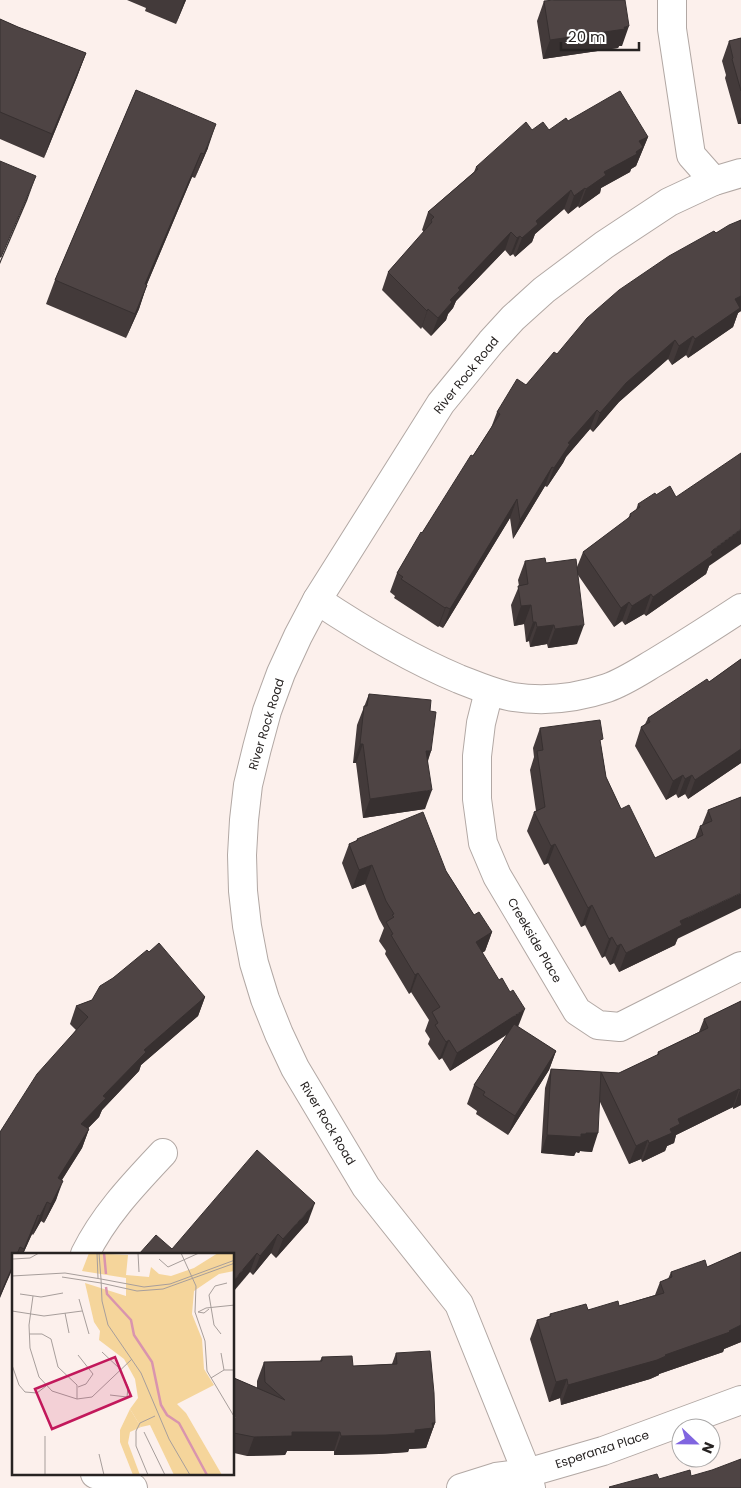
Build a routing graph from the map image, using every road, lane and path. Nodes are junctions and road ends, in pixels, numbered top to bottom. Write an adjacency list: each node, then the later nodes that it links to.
1 (672, 0): 3 (street)
2 (741, 174): 3 (street, River Rock Road)
3 (714, 181): 4 (street, River Rock Road)
4 (317, 600): 6 (street); 12 (street, River Rock Road)
5 (741, 608): 6 (street)
6 (488, 691): 7 (street, Creekside Place)
7 (741, 966)
8 (163, 1153): 9 (street)
9 (86, 1253)
10 (741, 1400): 12 (street, Esperanza Place)
11 (100, 1476): 13 (street)
12 (529, 1480): 14 (street, Esperanza Place)
13 (133, 1488)
14 (461, 1488)

